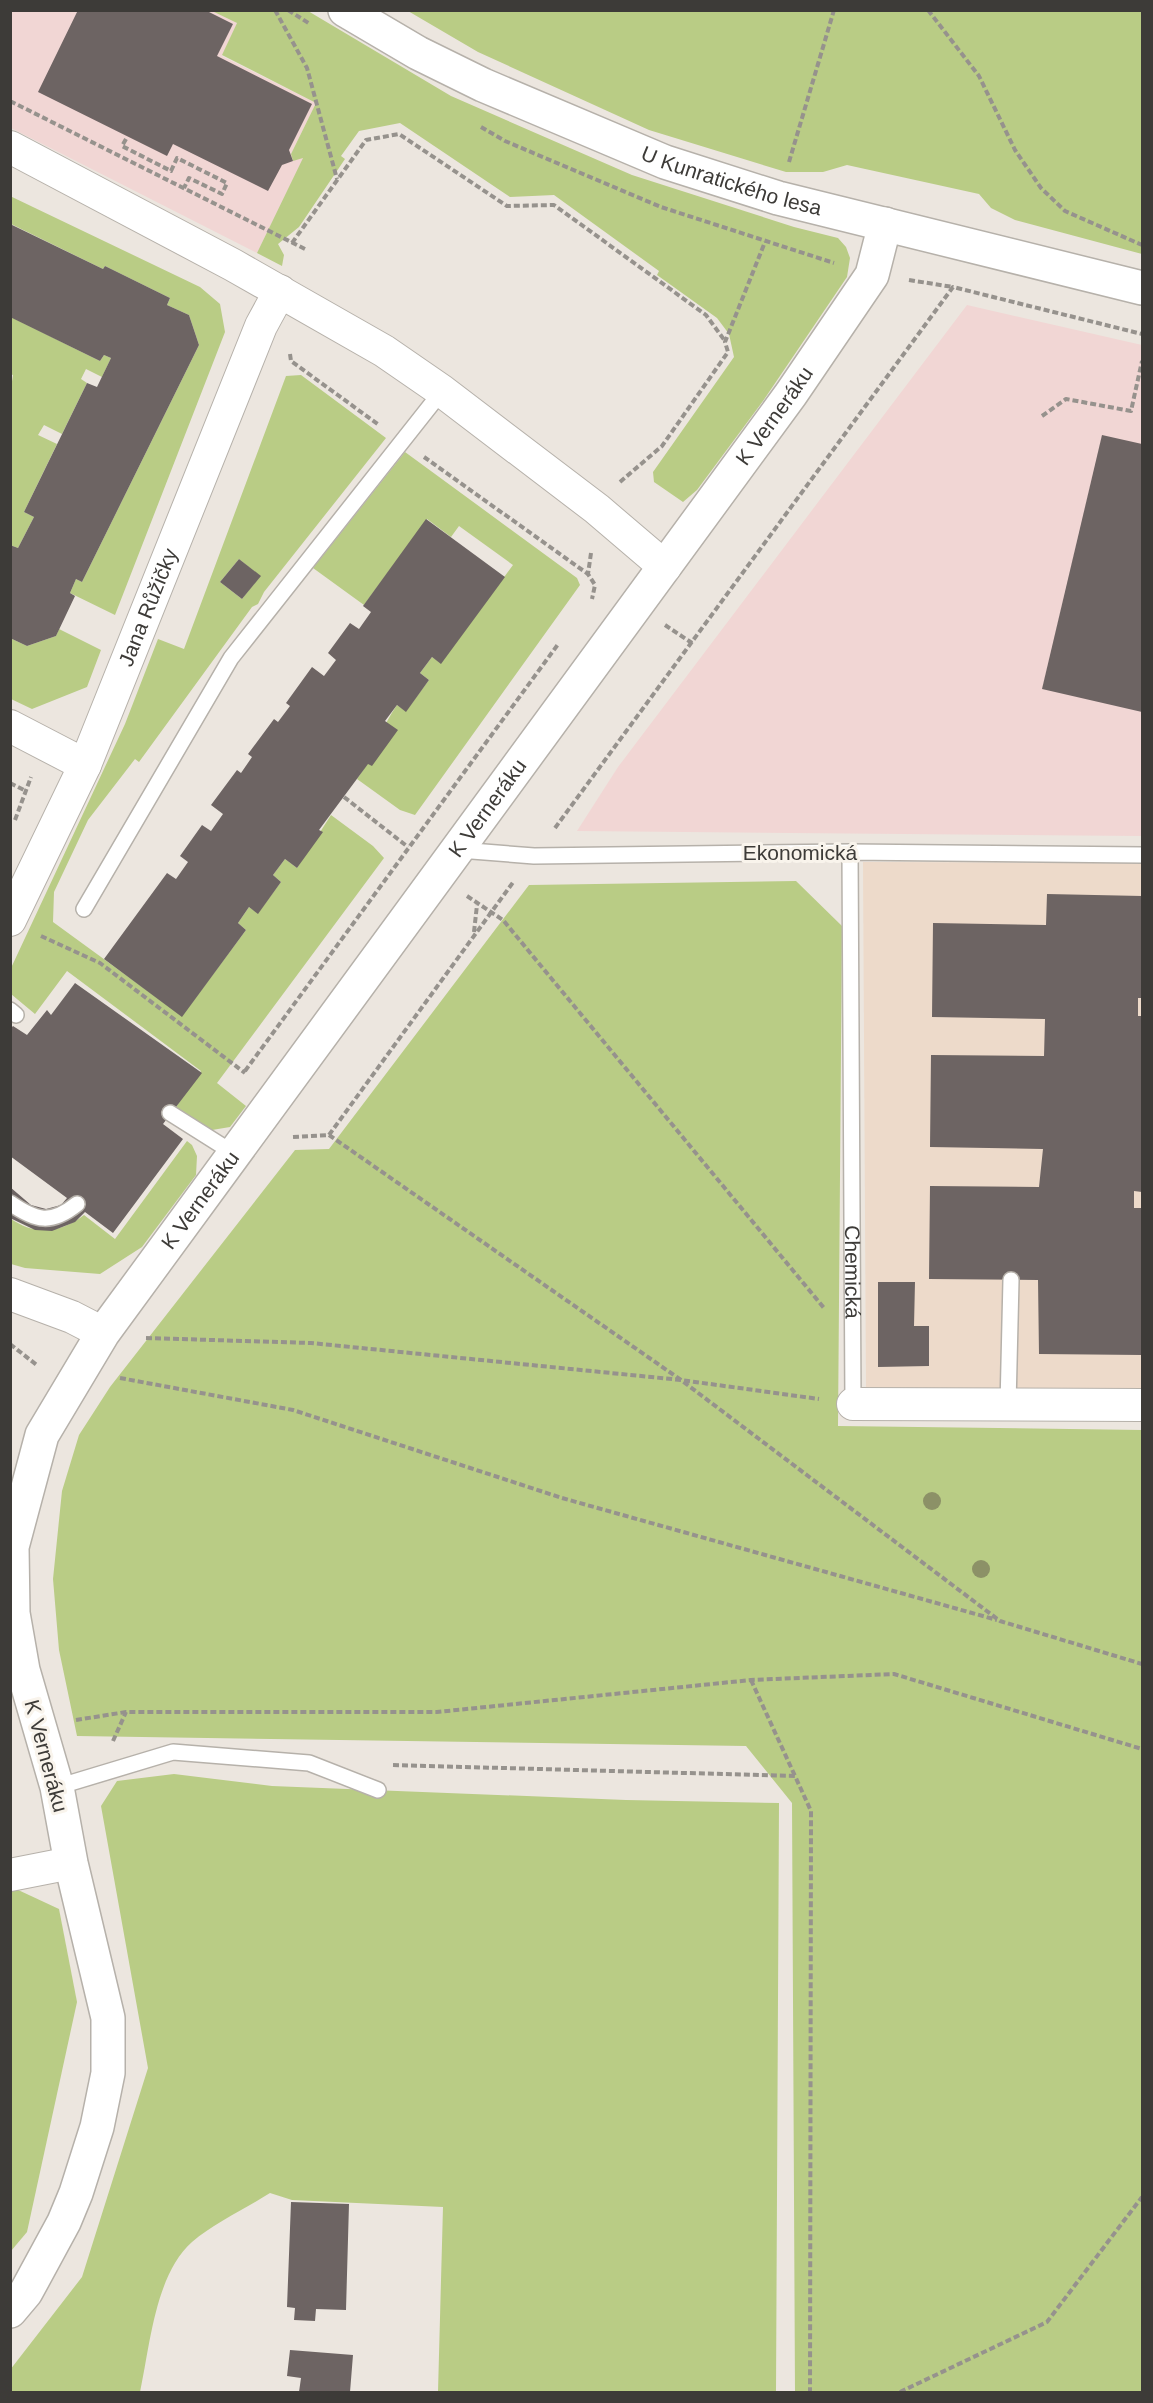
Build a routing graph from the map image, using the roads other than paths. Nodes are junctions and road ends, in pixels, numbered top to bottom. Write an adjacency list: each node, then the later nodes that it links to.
1 (345, 10): 3 (street, U Kunratického lesa)
2 (10, 147): 5 (street)
3 (885, 224): 4 (street, U Kunratického lesa); 7 (street, K Verneráku)
4 (1143, 288)
5 (280, 291): 6 (street); 9 (street, Jana Růžičky)
6 (442, 391): 7 (street); 13 (lane)
7 (665, 567): 10 (street, K Verneráku)
8 (10, 726): 9 (street)
9 (86, 765): 14 (street, Jana Růžičky)
10 (459, 850): 11 (lane, Ekonomická); 16 (street, K Verneráku)
11 (850, 852): 12 (lane, Ekonomická); 22 (lane, Chemická)
12 (1143, 855)
13 (84, 909)
14 (20, 926)
15 (171, 1113): 16 (lane)
16 (235, 1154): 21 (street, K Verneráku)
17 (10, 1203): 18 (lane)
18 (77, 1204)
19 (1011, 1280): 23 (lane)
20 (10, 1294): 21 (street)
21 (103, 1333): 25 (street, K Verneráku)
22 (853, 1404): 23 (street)
23 (1008, 1404): 24 (street)
24 (1143, 1406)
25 (57, 1787): 26 (lane); 27 (street, K Verneráku)
26 (378, 1790)
27 (71, 1863): 28 (street); 29 (street, K Verneráku)
28 (10, 1875)
29 (10, 2311)

